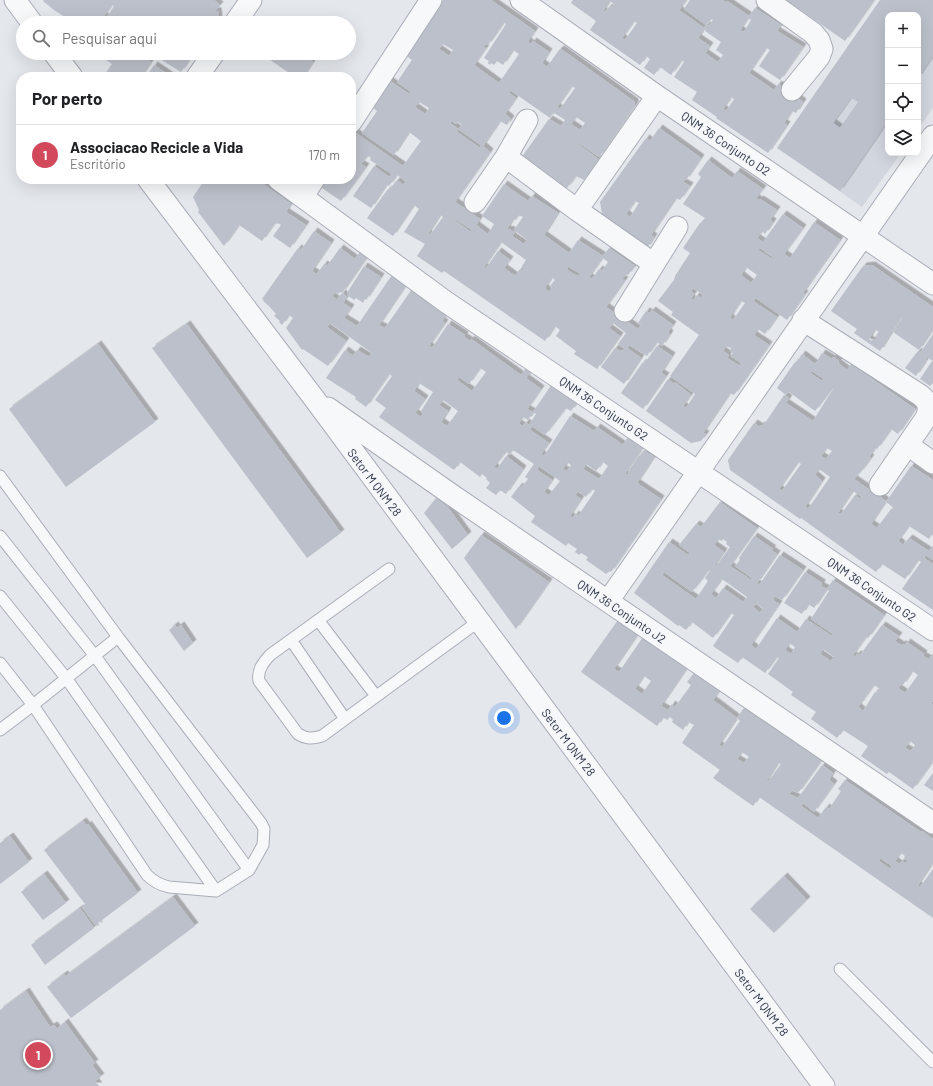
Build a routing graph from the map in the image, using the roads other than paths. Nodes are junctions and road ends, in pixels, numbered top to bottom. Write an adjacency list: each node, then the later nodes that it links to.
1 (15, 0): 5 (street)
2 (431, 0): 12 (street)
3 (521, 0): 11 (street, QNM 36 Conjunto D2)
4 (767, 0): 10 (street)
5 (27, 16)
6 (59, 60): 8 (street)
7 (209, 60): 9 (street)
8 (68, 72)
9 (201, 72)
10 (792, 90)
11 (657, 96): 21 (street); 23 (street, QNM 36 Conjunto D2)
12 (356, 114)
13 (527, 120): 15 (street)
14 (933, 136): 23 (street)
15 (506, 157): 20 (street); 21 (street)
16 (152, 184): 28 (street, Setor M QNM 28)
17 (285, 184): 19 (street, QNM 36 Conjunto G2)
18 (311, 184): 19 (street)
19 (303, 196): 31 (street, QNM 36 Conjunto G2)
20 (475, 202)
21 (577, 210): 24 (street)
22 (678, 228): 24 (street)
23 (863, 236): 25 (street, QNM 36 Conjunto D2); 27 (street)
24 (654, 264): 26 (street)
25 (933, 284)
26 (625, 311)
27 (803, 320): 29 (street); 31 (street)
28 (313, 397): 37 (street, QNM 36 Conjunto J2); 39 (street, Setor M QNM 28)
29 (908, 445): 30 (street); 33 (street)
30 (933, 463)
31 (698, 472): 37 (street); 40 (street, QNM 36 Conjunto G2)
32 (0, 476): 41 (lane)
33 (880, 485)
34 (0, 536): 43 (lane)
35 (389, 569): 38 (lane)
36 (0, 596): 45 (lane)
37 (608, 601): 50 (street, QNM 36 Conjunto J2)
38 (318, 620): 42 (lane); 46 (lane)
39 (479, 621): 46 (lane); 55 (street, Setor M QNM 28)
40 (933, 630)
41 (118, 637): 43 (lane); 51 (lane)
42 (291, 640): 48 (lane); 48 (lane)
43 (95, 656): 45 (lane); 51 (lane)
44 (0, 663): 47 (lane)
45 (66, 678): 47 (lane); 52 (lane)
46 (376, 696): 48 (lane)
47 (33, 705): 49 (lane); 52 (lane)
48 (345, 719)
49 (0, 730)
50 (933, 824)
51 (249, 870): 52 (lane)
52 (216, 891)
53 (840, 969): 54 (lane)
54 (933, 1062)
55 (824, 1086)

